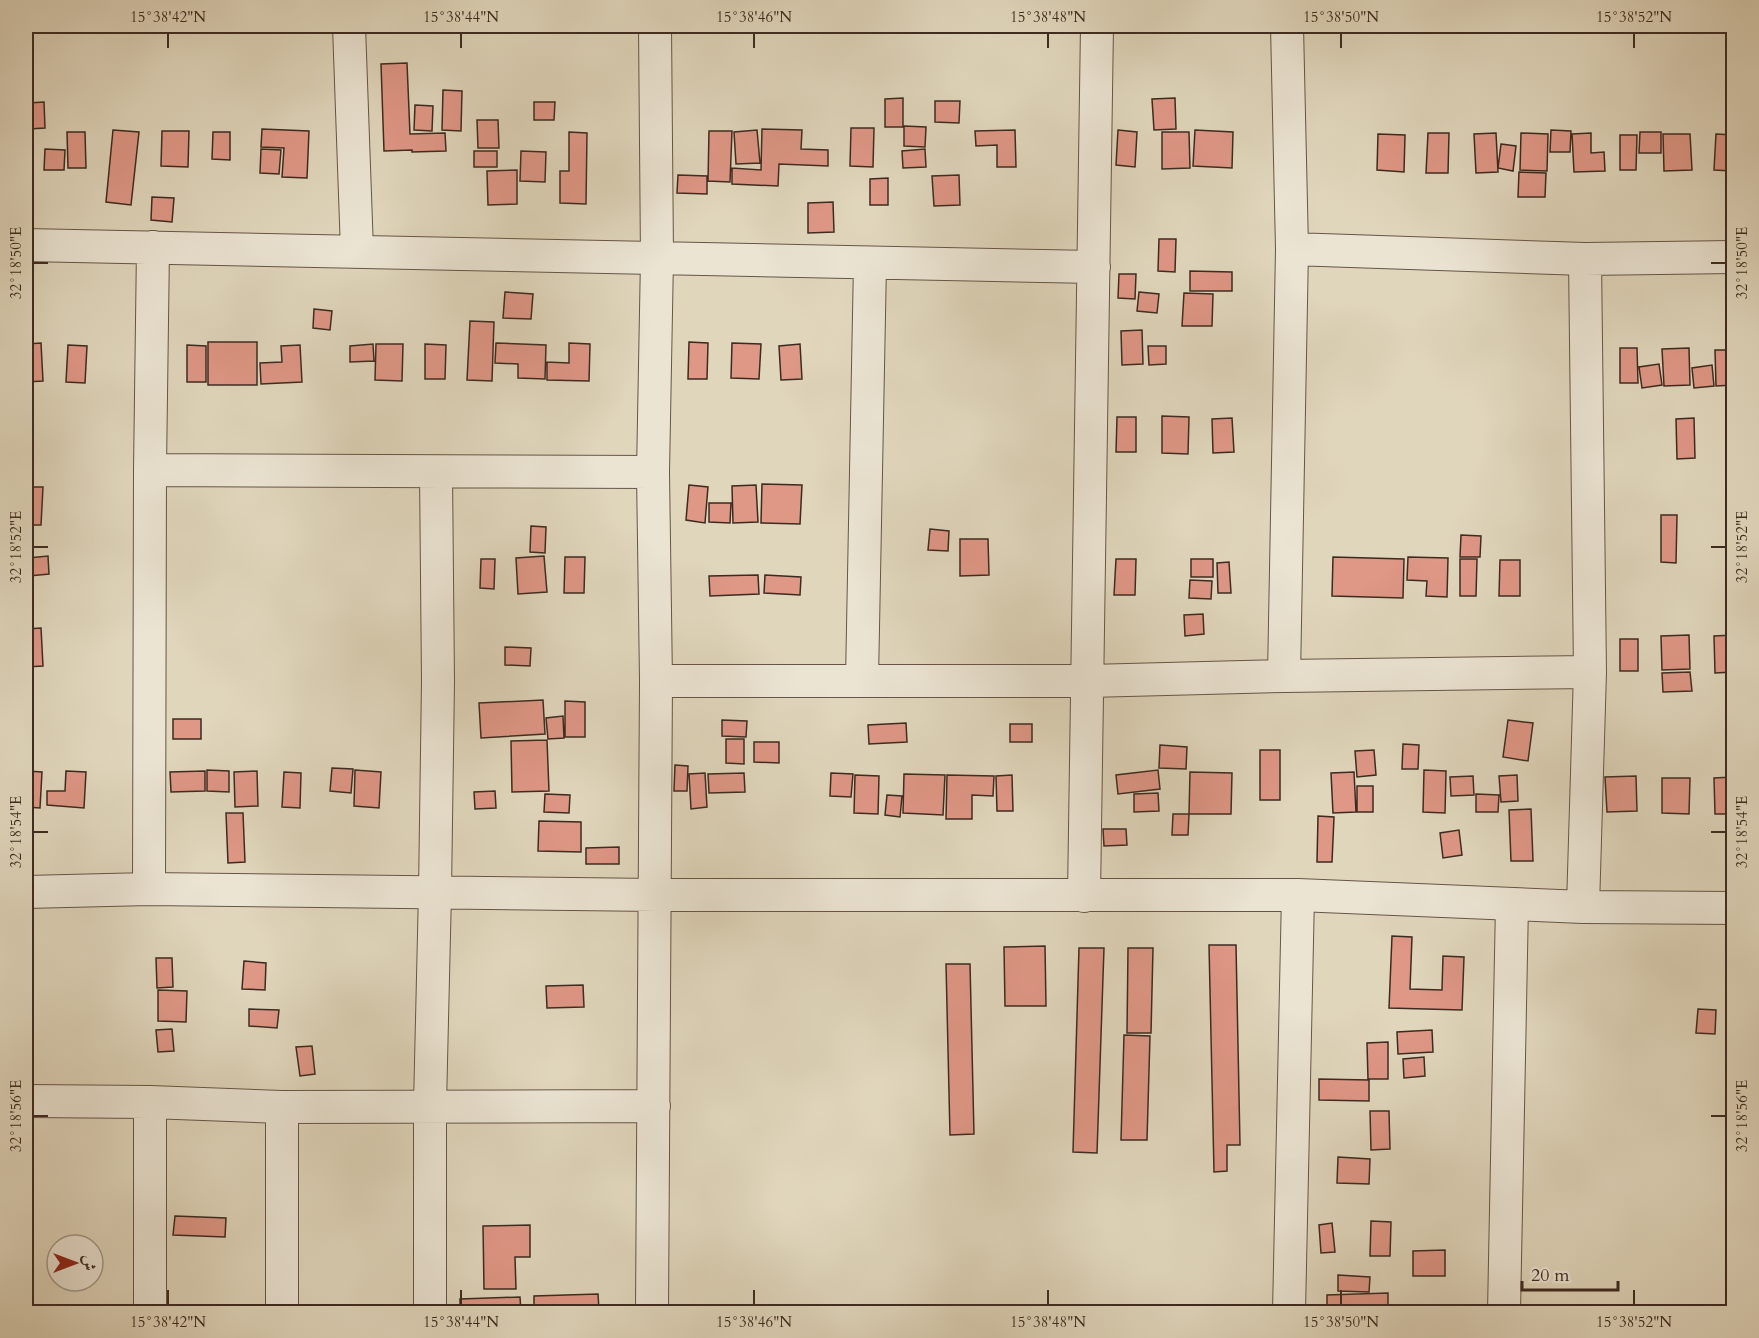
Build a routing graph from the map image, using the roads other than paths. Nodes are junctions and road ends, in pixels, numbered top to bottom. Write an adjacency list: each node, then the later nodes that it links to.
1 (349, 26): 8 (street)
2 (655, 26): 10 (street)
3 (1097, 26): 13 (street)
4 (1287, 26): 7 (street)
5 (26, 244): 6 (street)
6 (153, 247): 8 (street); 14 (street)
7 (1292, 249): 11 (street); 18 (street)
8 (357, 251): 10 (street)
9 (1734, 257): 11 (street)
10 (657, 258): 12 (street); 16 (street)
11 (1585, 259): 17 (street)
12 (870, 263): 13 (street); 19 (street)
13 (1094, 267): 21 (street)
14 (150, 470): 15 (street); 22 (street)
15 (436, 472): 16 (street); 24 (street)
16 (653, 472): 20 (street)
17 (1590, 672): 18 (street); 29 (street)
18 (1284, 676): 21 (street)
19 (862, 680): 20 (street); 21 (street)
20 (656, 681): 25 (street)
21 (1089, 681): 27 (street)
22 (149, 889): 23 (street); 24 (street)
23 (26, 892)
24 (435, 892): 25 (street); 33 (street)
25 (656, 895): 27 (street); 34 (street)
26 (1298, 895): 27 (street); 28 (street); 40 (street)
27 (1084, 896)
28 (1512, 904): 29 (street); 41 (street)
29 (1583, 907): 30 (street)
30 (1734, 908)
31 (26, 1101): 32 (street)
32 (150, 1102): 35 (street); 36 (street)
33 (430, 1105): 34 (street); 35 (street); 38 (street)
34 (654, 1106): 39 (street)
35 (282, 1107): 37 (street)
36 (150, 1312)
37 (282, 1312)
38 (430, 1312)
39 (652, 1312)
40 (1289, 1312)
41 (1504, 1312)

